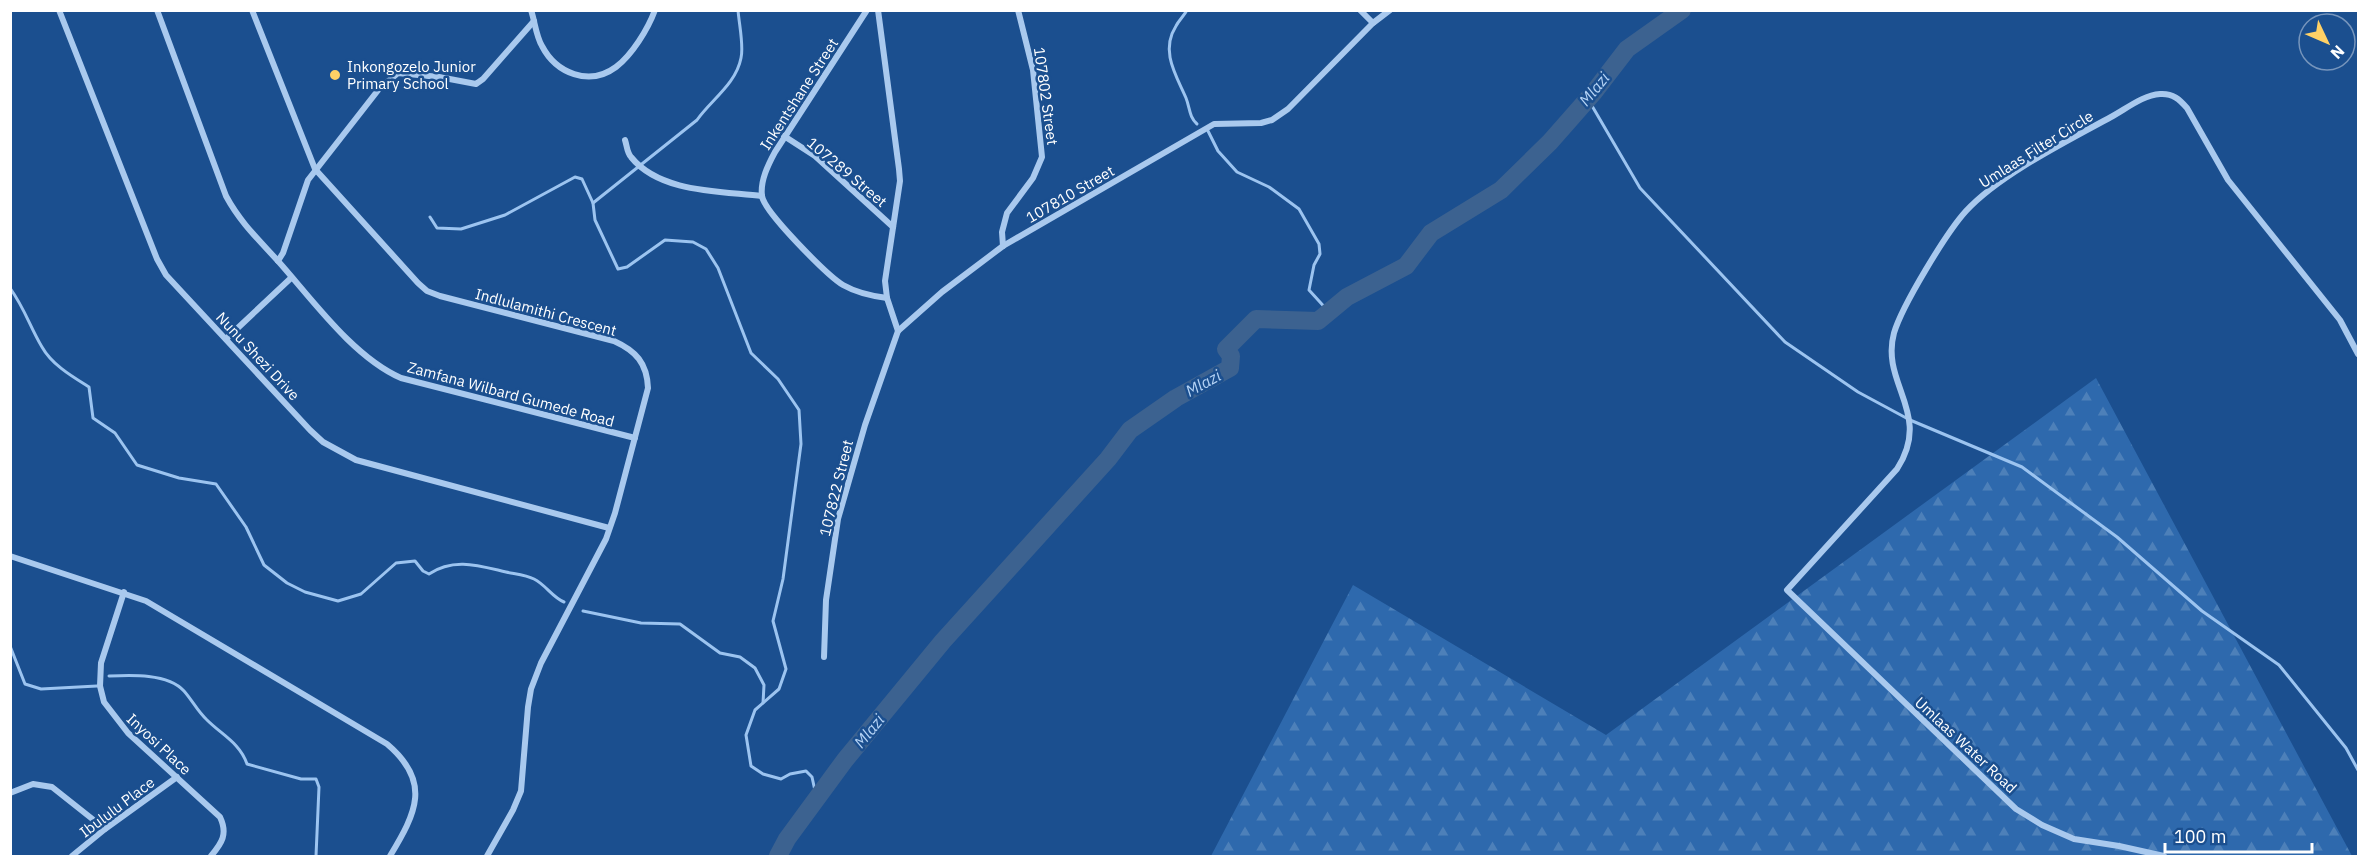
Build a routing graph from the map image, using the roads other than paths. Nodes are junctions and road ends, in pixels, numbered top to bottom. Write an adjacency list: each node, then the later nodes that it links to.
1 (59, 10): 23 (street, Nunu Shezi Drive)
2 (157, 10): 19 (street, Zamfana Wilbard Gumede Road)
3 (252, 10): 15 (street, Indlulamithi Crescent)
4 (531, 10): 11 (street)
5 (655, 10): 11 (street)
6 (867, 10): 13 (street, Inkentshane Street)
7 (878, 10): 17 (street)
8 (1018, 10): 18 (street, 107802 Street)
9 (1360, 10): 12 (street)
10 (1390, 10): 12 (street)
11 (534, 21): 15 (street)
12 (1373, 23): 18 (street, 107810 Street)
13 (784, 136): 16 (street, Inkentshane Street); 17 (street, 107289 Street)
14 (625, 140): 16 (street)
15 (315, 169): 19 (street); 25 (street, Indlulamithi Crescent)
16 (762, 196): 21 (street)
17 (893, 227): 21 (street)
18 (1003, 246): 22 (street, 107810 Street)
19 (278, 261): 20 (street, Zamfana Wilbard Gumede Road)
20 (291, 278): 23 (street); 25 (street, Zamfana Wilbard Gumede Road)
21 (887, 298): 22 (street)
22 (898, 331): 30 (street, 107822 Street)
23 (226, 339): 26 (street, Nunu Shezi Drive)
24 (2358, 354): 28 (street, Umlaas Filter Circle)
25 (635, 438): 26 (street, Indlulamithi Crescent)
26 (609, 528): 37 (street, Indlulamithi Crescent)
27 (10, 556): 29 (street)
28 (1787, 590): 38 (street, Umlaas Water Road)
29 (124, 592): 31 (street, Inyosi Place); 36 (street)
30 (824, 657)
31 (177, 777): 33 (street, Ibululu Place); 35 (street, Inyosi Place)
32 (10, 793): 33 (street)
33 (105, 829): 34 (street, Ibululu Place)
34 (72, 856)
35 (211, 856)
36 (390, 856)
37 (487, 856)
38 (2164, 856)

